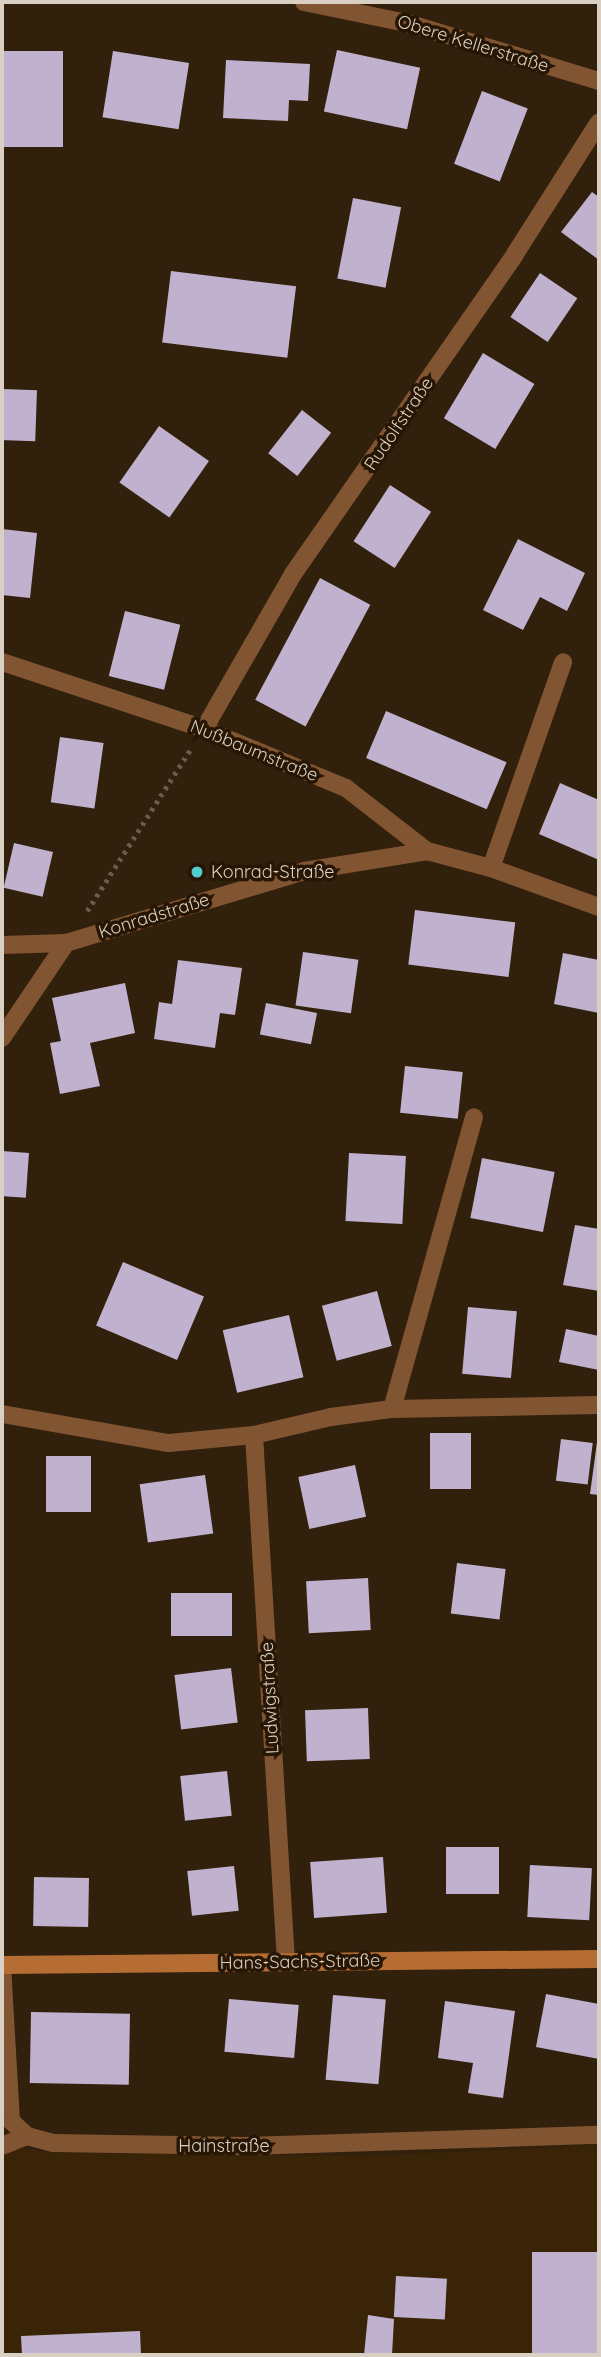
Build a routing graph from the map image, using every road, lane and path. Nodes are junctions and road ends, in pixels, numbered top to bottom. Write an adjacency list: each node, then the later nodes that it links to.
1 (304, 2): 2 (street, Obere Kellerstraße)
2 (599, 81)
3 (599, 122): 6 (street, Rudolfstraße)
4 (2, 662): 6 (street, Nußbaumstraße)
5 (563, 662): 8 (street)
6 (204, 729): 7 (street, Nußbaumstraße); 10 (path)
7 (427, 851): 8 (street, Nußbaumstraße); 10 (street, Konradstraße)
8 (491, 868): 9 (street, Nußbaumstraße)
9 (599, 907)
10 (66, 943): 11 (street, Konradstraße); 12 (street)
11 (2, 945)
12 (2, 1038)
13 (474, 1117): 15 (street)
14 (599, 1405): 15 (street)
15 (392, 1409): 17 (street)
16 (2, 1414): 17 (street)
17 (254, 1435): 19 (street, Ludwigstraße)
18 (599, 1959): 19 (street, Hans-Sachs-Straße)
19 (286, 1961): 20 (street, Hans-Sachs-Straße)
20 (2, 1965): 22 (street)
21 (599, 2135): 22 (street, Hainstraße)
22 (27, 2136): 23 (street)
23 (2, 2146)

